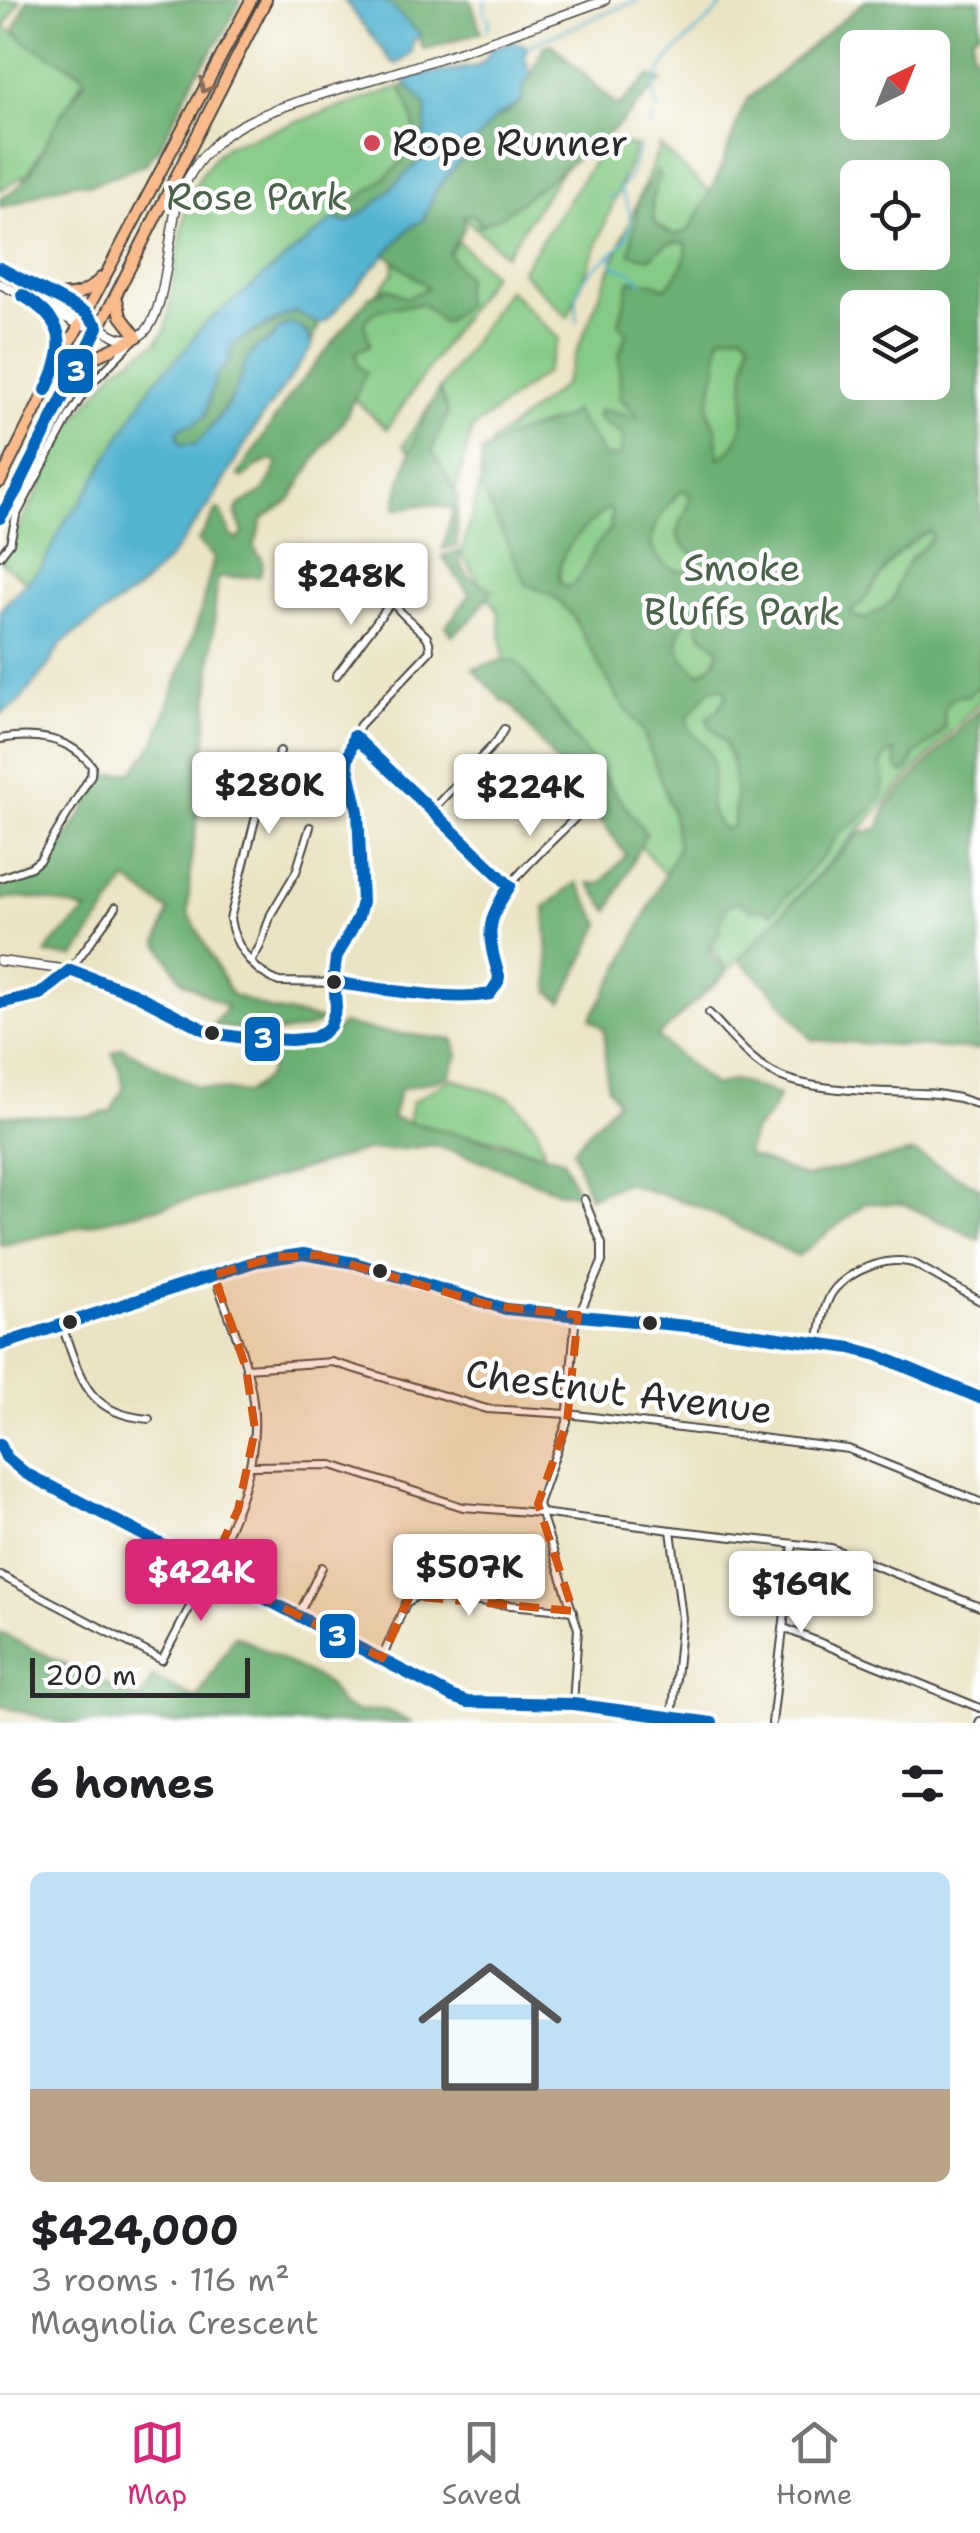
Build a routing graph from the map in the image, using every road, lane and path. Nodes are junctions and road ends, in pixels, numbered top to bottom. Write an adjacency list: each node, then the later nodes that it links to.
1 (252, 0): 4 (highway, one-way to 4)
2 (266, 0): 7 (highway)
3 (605, 0): 12 (street)
4 (112, 266): 8 (highway); 10 (highway)
5 (0, 268): 8 (street)
6 (0, 284): 9 (street)
7 (116, 294): 11 (highway); 12 (highway)
8 (52, 295): 10 (street)
9 (36, 302): 10 (street); 13 (highway)
10 (83, 319): 11 (street); 13 (highway)
11 (98, 327): 12 (street); 14 (highway)
12 (137, 337): 14 (highway); 17 (street)
13 (58, 365): 15 (highway)
14 (68, 386): 16 (highway)
15 (0, 482)
16 (0, 518)
17 (0, 556)
18 (416, 562): 19 (street)
19 (393, 600): 20 (street); 22 (street)
20 (336, 676)
21 (504, 729): 25 (street)
22 (354, 736): 25 (street); 34 (street)
23 (0, 739): 28 (street)
24 (280, 751): 32 (street)
25 (430, 812): 29 (street)
26 (578, 816): 29 (street)
27 (310, 827): 32 (street)
28 (0, 878)
29 (510, 886): 34 (street)
30 (116, 907): 33 (street)
31 (0, 962): 33 (street)
32 (251, 962): 34 (street)
33 (70, 970): 34 (street); 35 (street)
34 (336, 983)
35 (0, 1003)
36 (709, 1013): 37 (street)
37 (980, 1105)
38 (584, 1199): 41 (street)
39 (214, 1275): 41 (street); 42 (street); 45 (street)
40 (980, 1301): 43 (street)
41 (578, 1315): 43 (street); 47 (street)
42 (62, 1326): 44 (street); 48 (street)
43 (818, 1344): 46 (street)
44 (0, 1345)
45 (246, 1368): 47 (street, Chestnut Avenue); 50 (street)
46 (980, 1398)
47 (568, 1414): 51 (street, Chestnut Avenue); 52 (street)
48 (149, 1419)
49 (0, 1444): 56 (street)
50 (252, 1466): 52 (street); 56 (street)
51 (980, 1502)
52 (540, 1513): 53 (street); 59 (street)
53 (671, 1530): 54 (street); 65 (street)
54 (793, 1544): 58 (street); 61 (street)
55 (322, 1566): 60 (street)
56 (208, 1570): 57 (street); 60 (street)
57 (0, 1575)
58 (980, 1607)
59 (573, 1611): 62 (street); 63 (street)
60 (298, 1616): 62 (street)
61 (784, 1628): 64 (street); 67 (street)
62 (382, 1658): 63 (street)
63 (572, 1704): 65 (street)
64 (980, 1708)
65 (672, 1718): 66 (street)
66 (712, 1723)
67 (772, 1723)

